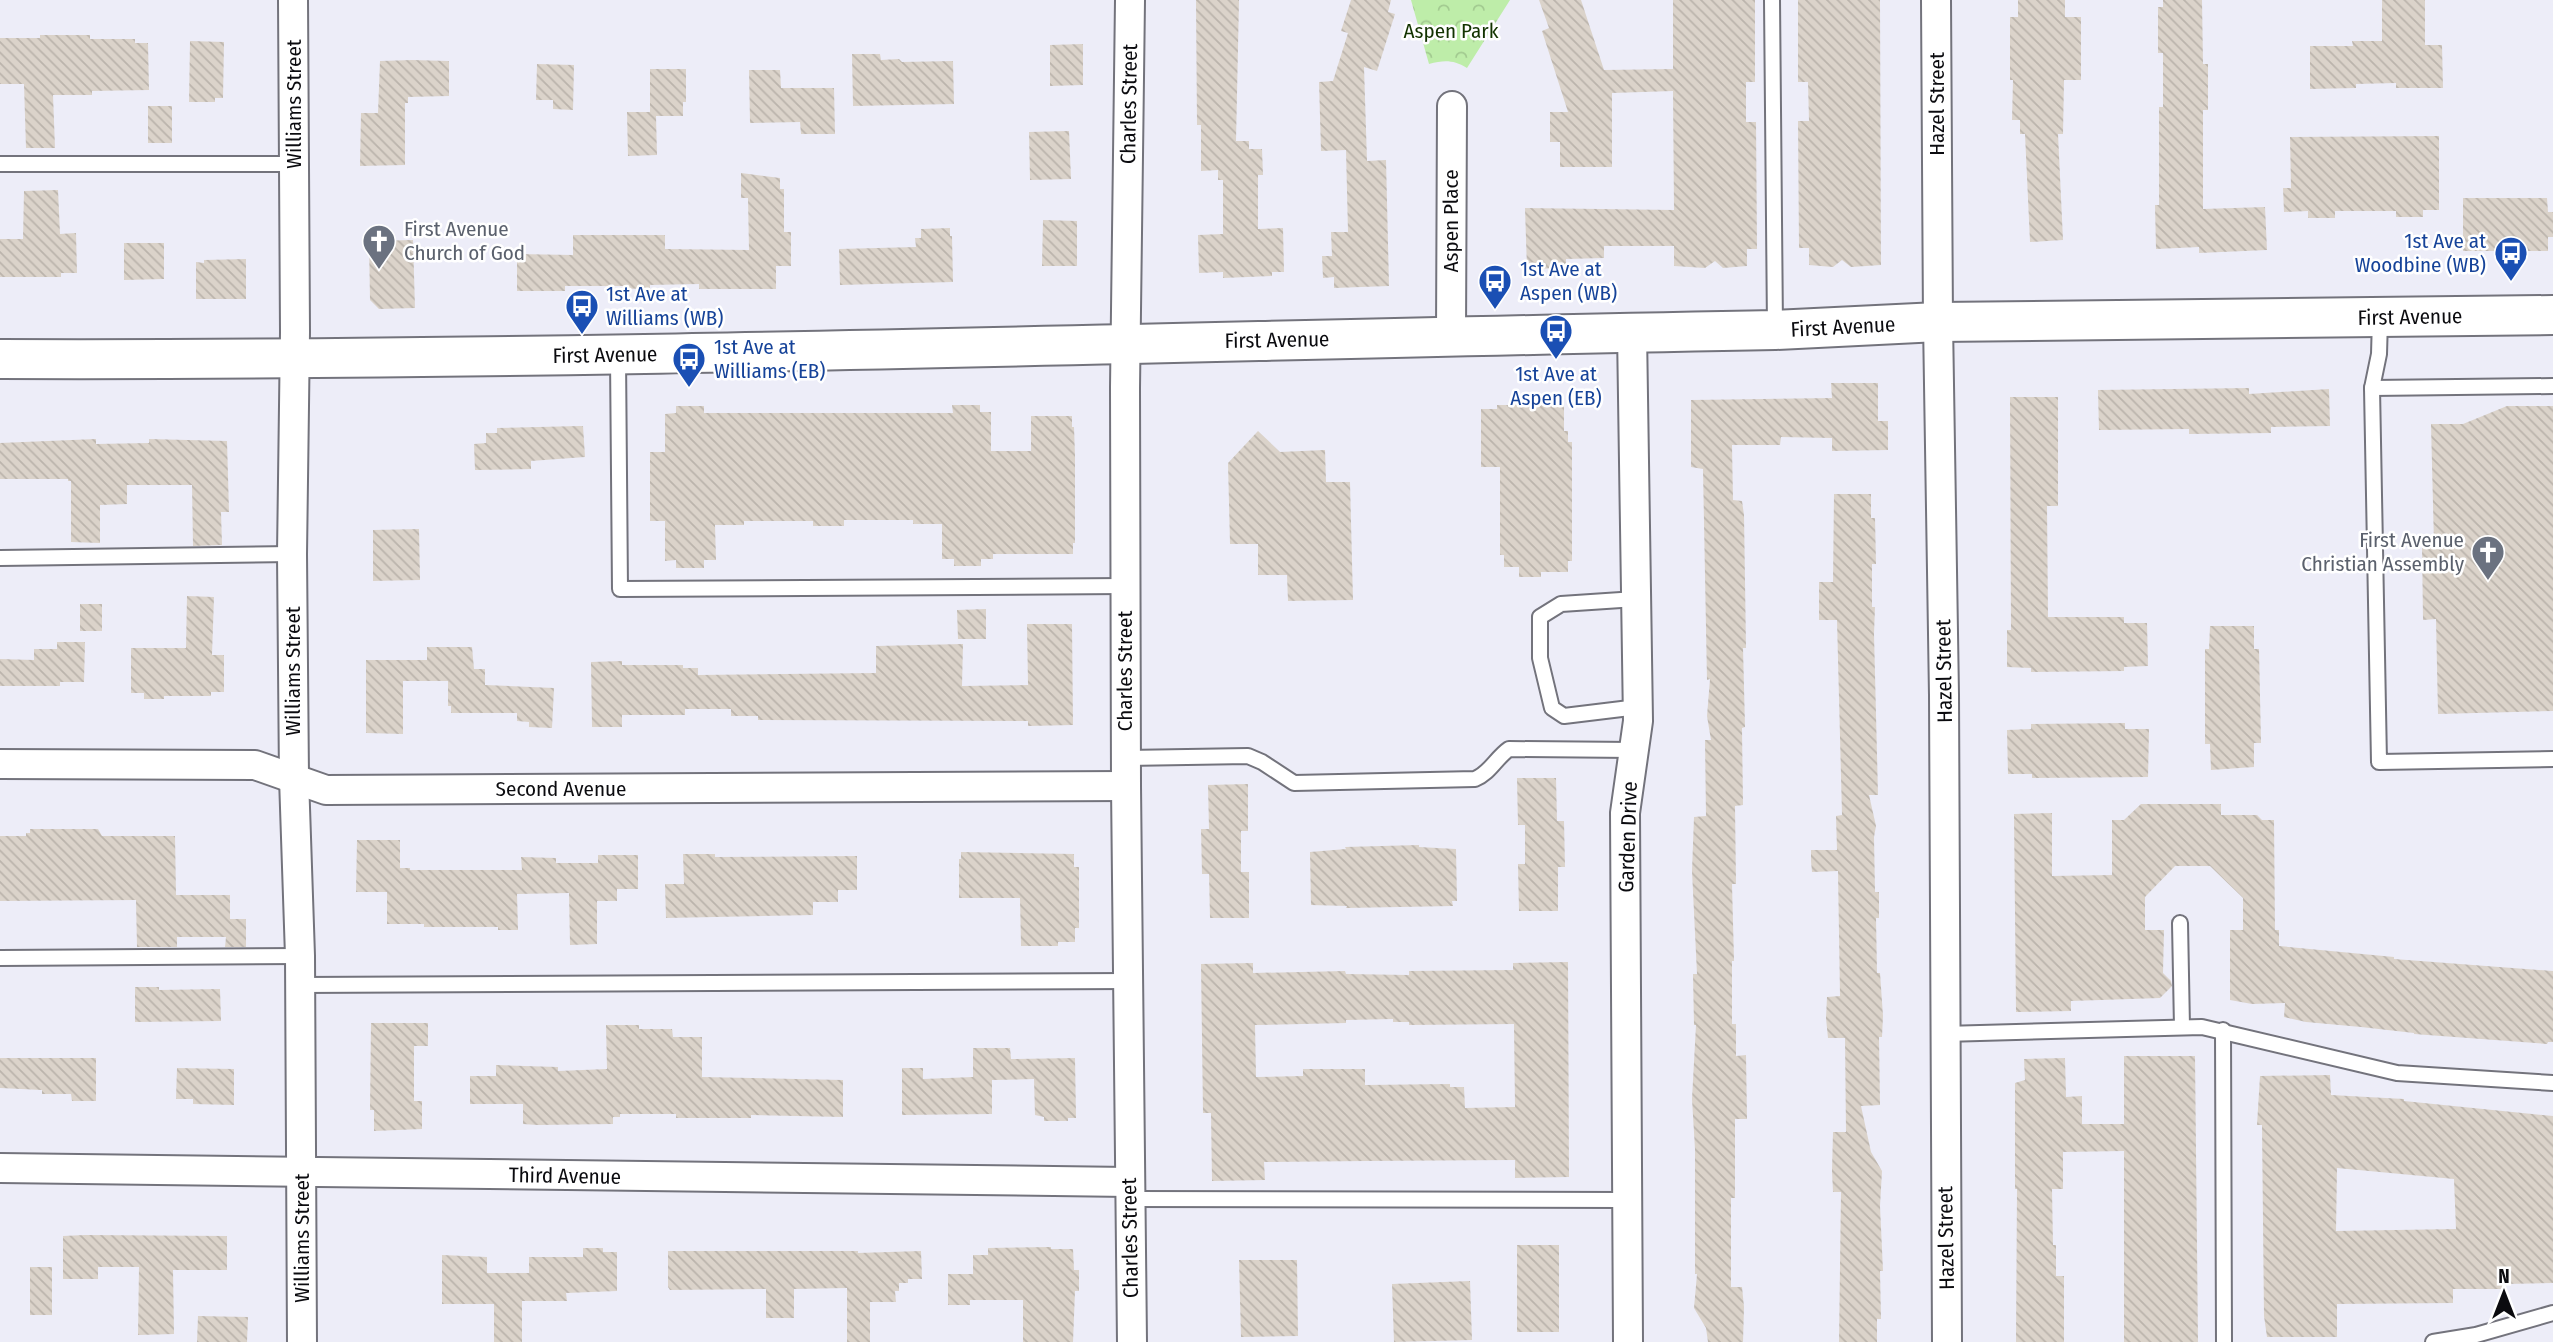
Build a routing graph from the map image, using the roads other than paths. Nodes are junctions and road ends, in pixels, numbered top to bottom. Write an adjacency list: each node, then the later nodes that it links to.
1 (293, 0): 7 (street, Williams Street)
2 (1130, 0): 14 (street, Charles Street)
3 (1772, 0): 11 (lane)
4 (1936, 0): 10 (street, Hazel Street)
5 (1452, 106): 13 (street, Aspen Place)
6 (0, 164): 7 (lane)
7 (294, 164): 17 (street, Williams Street)
8 (2553, 315): 9 (street, First Avenue)
9 (2380, 318): 10 (street, First Avenue); 19 (lane)
10 (1938, 322): 11 (street, First Avenue); 38 (street, Hazel Street)
11 (1775, 330): 12 (street, First Avenue)
12 (1632, 332): 13 (street, First Avenue); 23 (street, Garden Drive)
13 (1451, 335): 14 (street, First Avenue)
14 (1125, 344): 15 (street, First Avenue); 22 (street, Charles Street)
15 (618, 355): 17 (street, First Avenue); 22 (lane)
16 (0, 359): 17 (street, First Avenue)
17 (295, 360): 20 (street, Williams Street)
18 (2553, 386): 19 (lane)
19 (2372, 388): 27 (lane)
20 (292, 554): 21 (lane); 29 (street, Williams Street)
21 (0, 558)
22 (1125, 586): 26 (street, Charles Street)
23 (1636, 599): 24 (street, Garden Drive); 24 (lane)
24 (1638, 707): 25 (street, Garden Drive)
25 (1634, 750): 26 (lane); 43 (street, Garden Drive)
26 (1126, 758): 30 (street, Charles Street)
27 (2553, 759)
28 (0, 764): 29 (street, Second Avenue)
29 (294, 778): 30 (street, Second Avenue); 32 (street, Williams Street)
30 (1126, 786): 34 (street, Charles Street)
31 (2180, 923): 36 (lane)
32 (300, 956): 33 (lane); 35 (street, Williams Street)
33 (0, 958)
34 (1129, 981): 35 (lane); 42 (street, Charles Street)
35 (300, 985): 41 (street, Williams Street)
36 (2182, 1027): 37 (lane); 38 (lane)
37 (2223, 1030): 39 (lane); 49 (lane)
38 (1944, 1034): 48 (street, Hazel Street)
39 (2553, 1083)
40 (0, 1168): 41 (street, Third Avenue)
41 (302, 1173): 42 (street, Third Avenue); 45 (street, Williams Street)
42 (1129, 1191): 43 (lane); 46 (street, Charles Street)
43 (1625, 1200): 47 (street, Garden Drive)
44 (2553, 1314): 50 (lane)
45 (302, 1342)
46 (1132, 1342)
47 (1628, 1342)
48 (1947, 1342)
49 (2224, 1342)
50 (2433, 1342)

